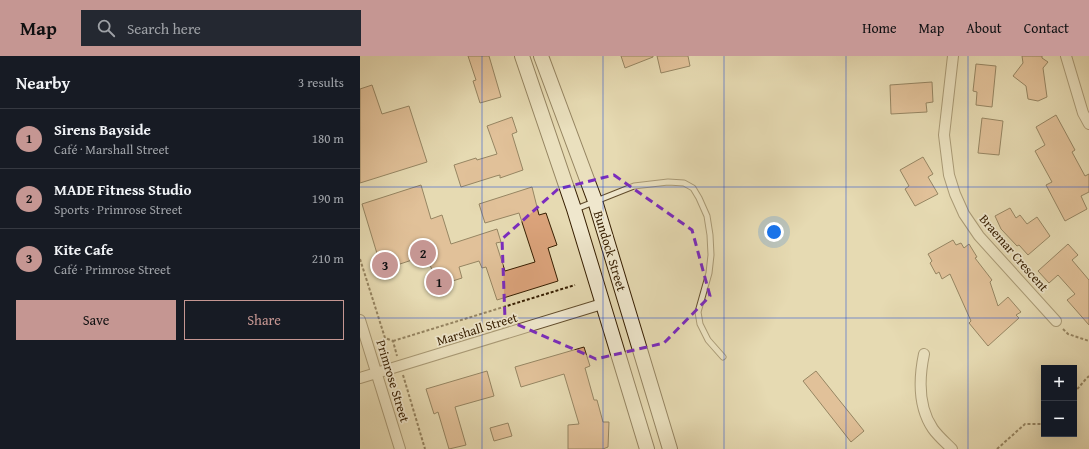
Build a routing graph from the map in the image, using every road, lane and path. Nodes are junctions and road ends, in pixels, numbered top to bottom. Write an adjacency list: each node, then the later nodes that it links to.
1 (522, 56): 7 (main road, Bundock Street)
2 (541, 56): 6 (main road, Bundock Street)
3 (953, 56): 12 (street, Braemar Crescent)
4 (1066, 56): 5 (street)
5 (1089, 124)
6 (595, 201): 7 (lane); 16 (lane); 26 (main road, Bundock Street)
7 (574, 210): 10 (main road, Bundock Street)
8 (360, 259): 13 (path)
9 (575, 285): 13 (path)
10 (602, 304): 17 (street, Marshall Street); 25 (main road, Bundock Street)
11 (360, 320): 18 (street, Primrose Street)
12 (1056, 321): 14 (path)
13 (393, 341): 17 (path)
14 (1089, 341)
15 (924, 354): 27 (street)
16 (722, 357)
17 (400, 366): 18 (street, Marshall Street); 24 (path)
18 (377, 373): 20 (street, Marshall Street); 23 (street, Primrose Street)
19 (1089, 376): 21 (path)
20 (360, 378)
21 (1077, 389)
22 (1041, 424): 28 (path)
23 (400, 449)
24 (426, 449)
25 (647, 449)
26 (670, 449)
27 (952, 449)
28 (997, 449)

